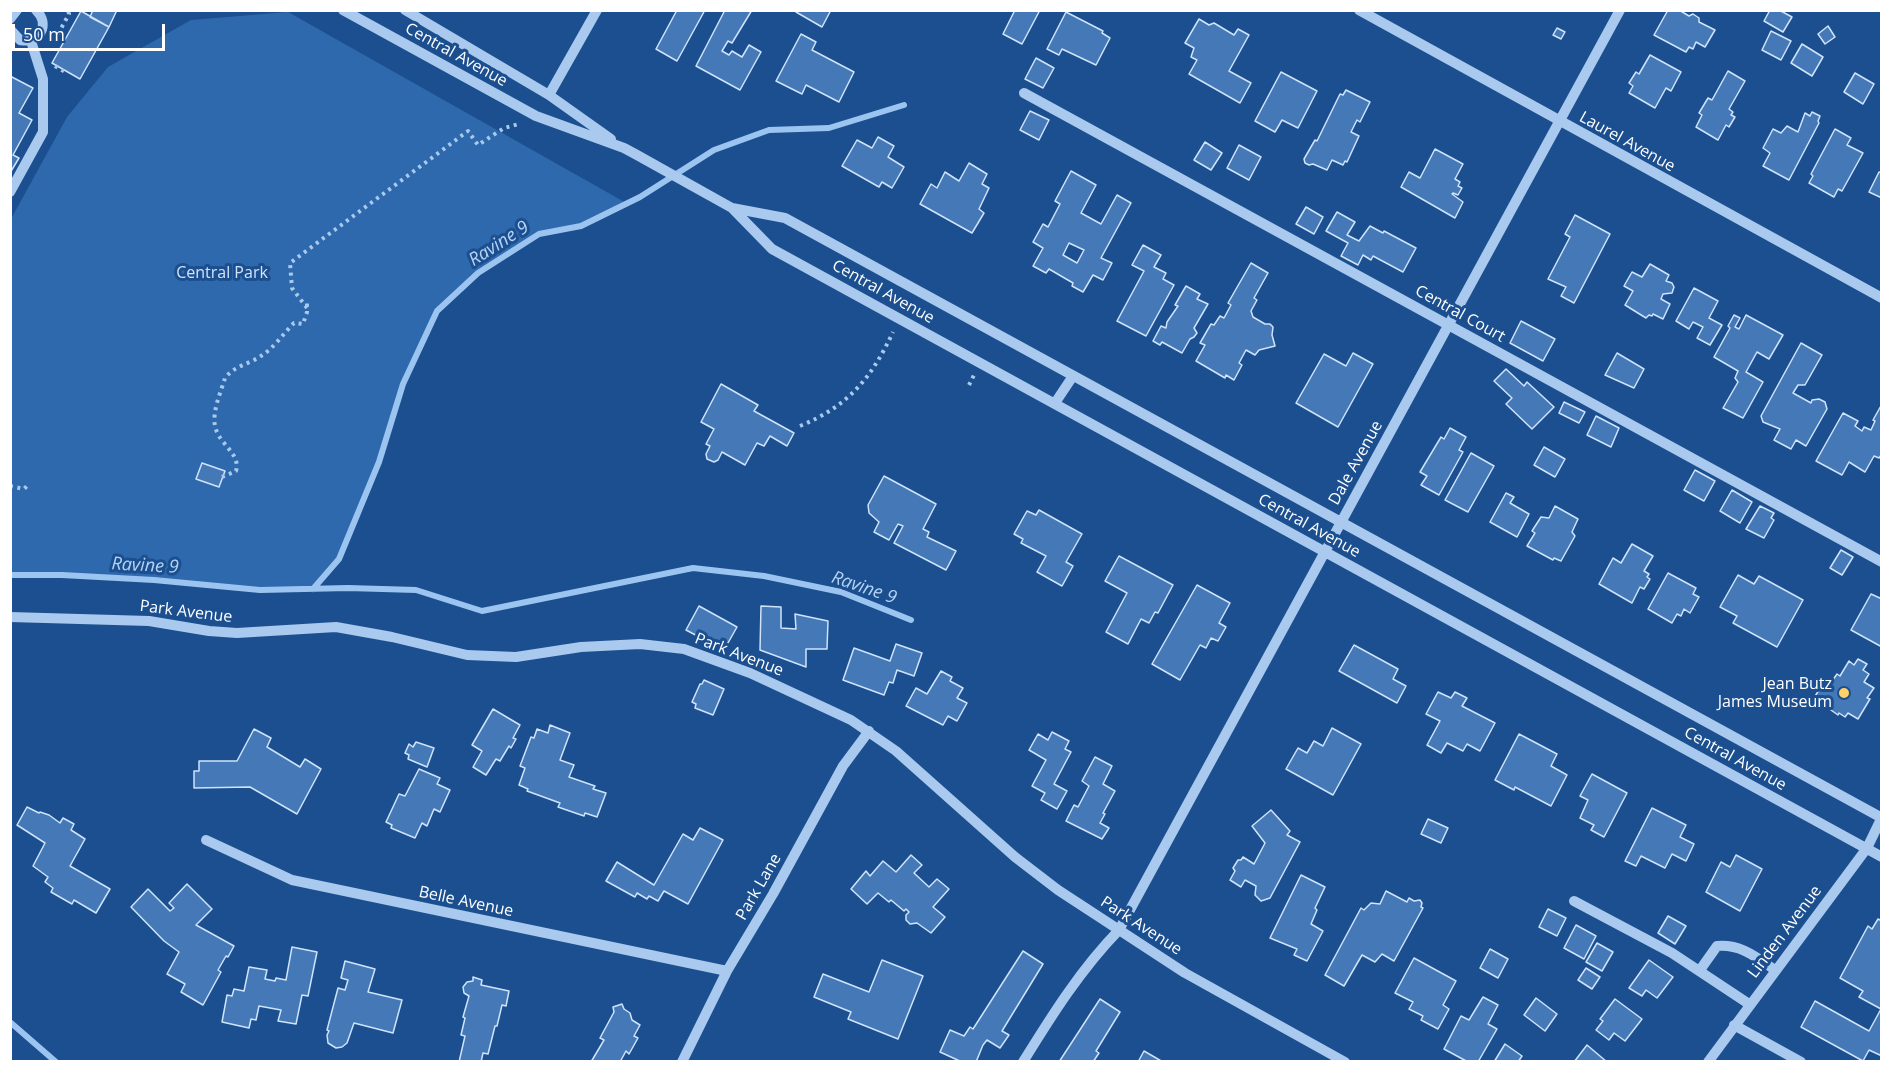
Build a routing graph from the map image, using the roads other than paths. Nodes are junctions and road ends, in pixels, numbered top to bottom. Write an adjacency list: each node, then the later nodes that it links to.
1 (16, 10): 8 (street)
2 (36, 10): 10 (street)
3 (343, 10): 14 (street, Central Avenue)
4 (405, 10): 12 (street, Central Avenue)
5 (597, 10): 12 (street)
6 (1359, 10): 13 (street, Laurel Avenue)
7 (1620, 10): 13 (street, Dale Avenue)
8 (10, 19)
9 (10, 29): 10 (street)
10 (31, 41): 15 (street)
11 (1024, 93): 18 (street, Central Court)
12 (549, 95): 14 (street, Central Avenue)
13 (1559, 121): 17 (street, Laurel Avenue); 18 (street, Dale Avenue)
14 (624, 148): 16 (street, Central Avenue)
15 (10, 192)
16 (732, 208): 19 (street, Central Avenue); 20 (street, Central Avenue)
17 (1881, 298)
18 (1449, 325): 21 (street, Dale Avenue); 23 (street, Central Court)
19 (1073, 376): 20 (street); 21 (street, Central Avenue)
20 (1054, 403): 22 (street, Central Avenue)
21 (1340, 522): 22 (street, Dale Avenue); 26 (street, Central Avenue)
22 (1325, 552): 28 (street, Central Avenue); 31 (street, Dale Avenue)
23 (1881, 562)
24 (10, 617): 25 (street, Park Avenue)
25 (869, 731): 31 (street, Park Avenue); 34 (street, Park Lane)
26 (1881, 818): 28 (street, Linden Avenue)
27 (206, 840): 34 (street, Belle Avenue)
28 (1867, 848): 29 (street, Central Avenue); 33 (street, Linden Avenue)
29 (1881, 857)
30 (1574, 901): 32 (street)
31 (1119, 930): 38 (street, Dale Avenue); 39 (street, Park Avenue)
32 (1700, 970): 33 (street); 35 (street)
33 (1775, 970): 35 (street, Linden Avenue)
34 (727, 971): 37 (street, Park Lane)
35 (1749, 1004): 36 (street, Linden Avenue)
36 (1734, 1025): 40 (street, Linden Avenue); 41 (street)
37 (682, 1062)
38 (1023, 1062)
39 (1345, 1062)
40 (1708, 1062)
41 (1801, 1062)

